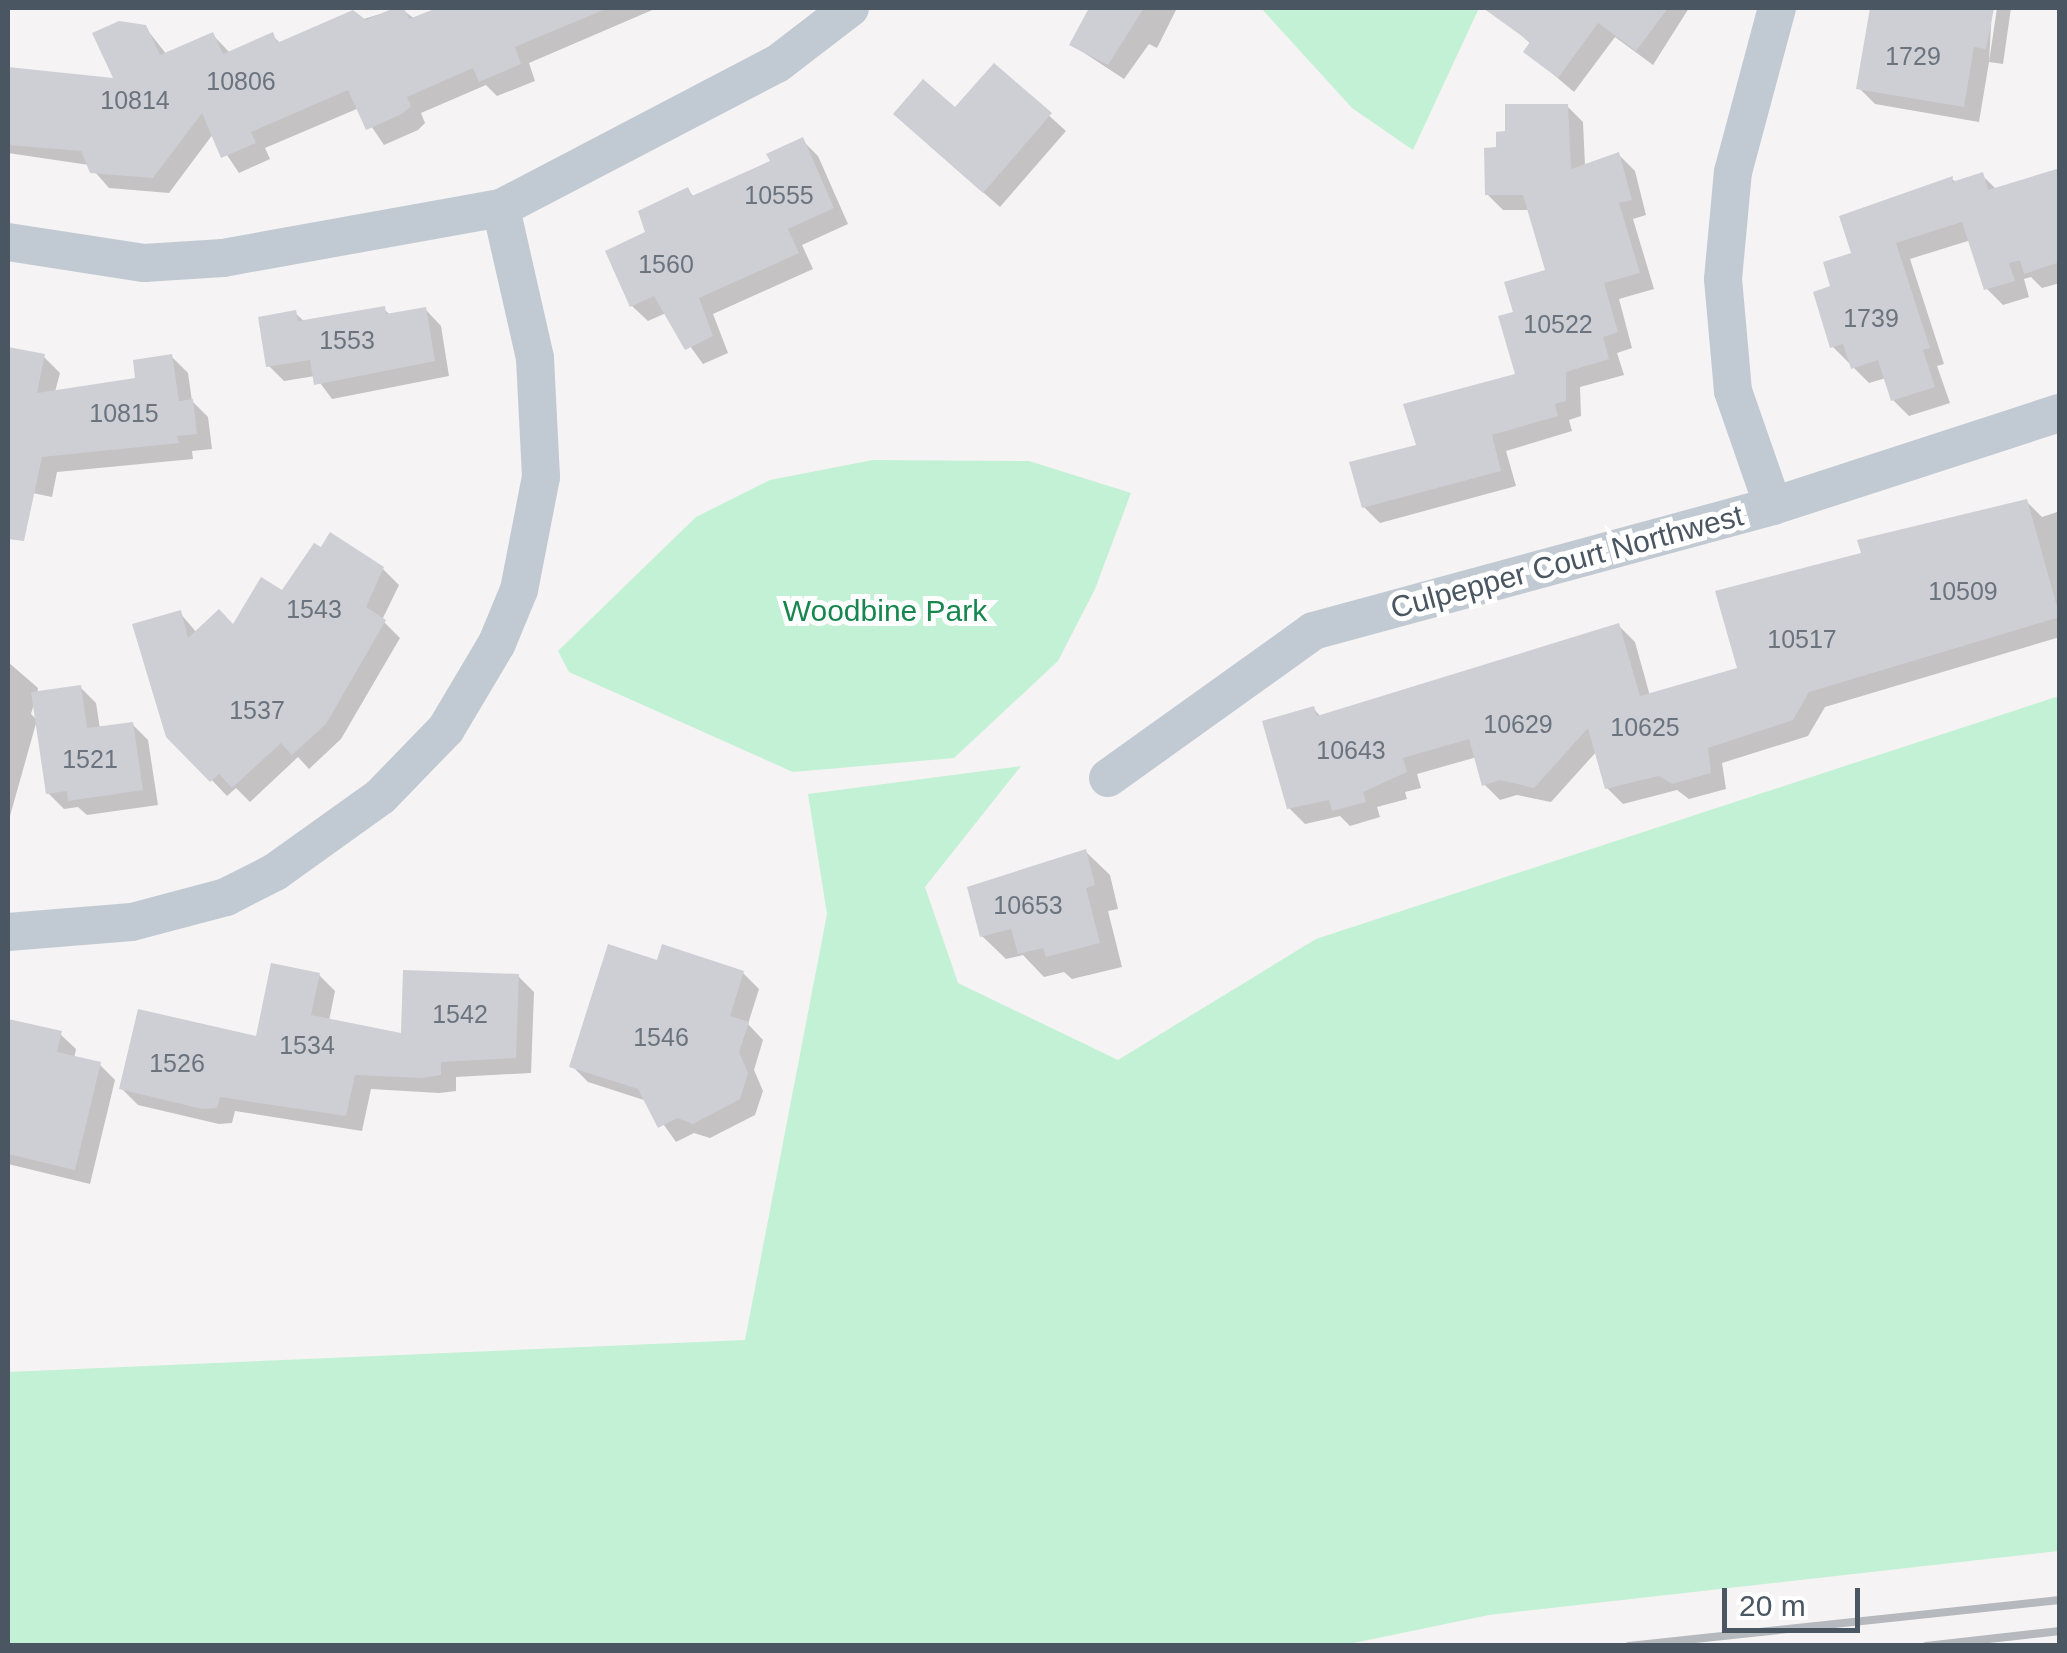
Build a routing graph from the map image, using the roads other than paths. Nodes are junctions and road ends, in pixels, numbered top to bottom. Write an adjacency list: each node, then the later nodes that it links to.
1 (850, 8): 3 (street)
2 (1776, 8): 6 (street)
3 (501, 208): 4 (street); 8 (street)
4 (8, 242)
5 (2060, 413): 6 (street, Culpepper Court Northwest)
6 (1773, 506): 7 (street, Culpepper Court Northwest)
7 (1108, 778)
8 (8, 932)

